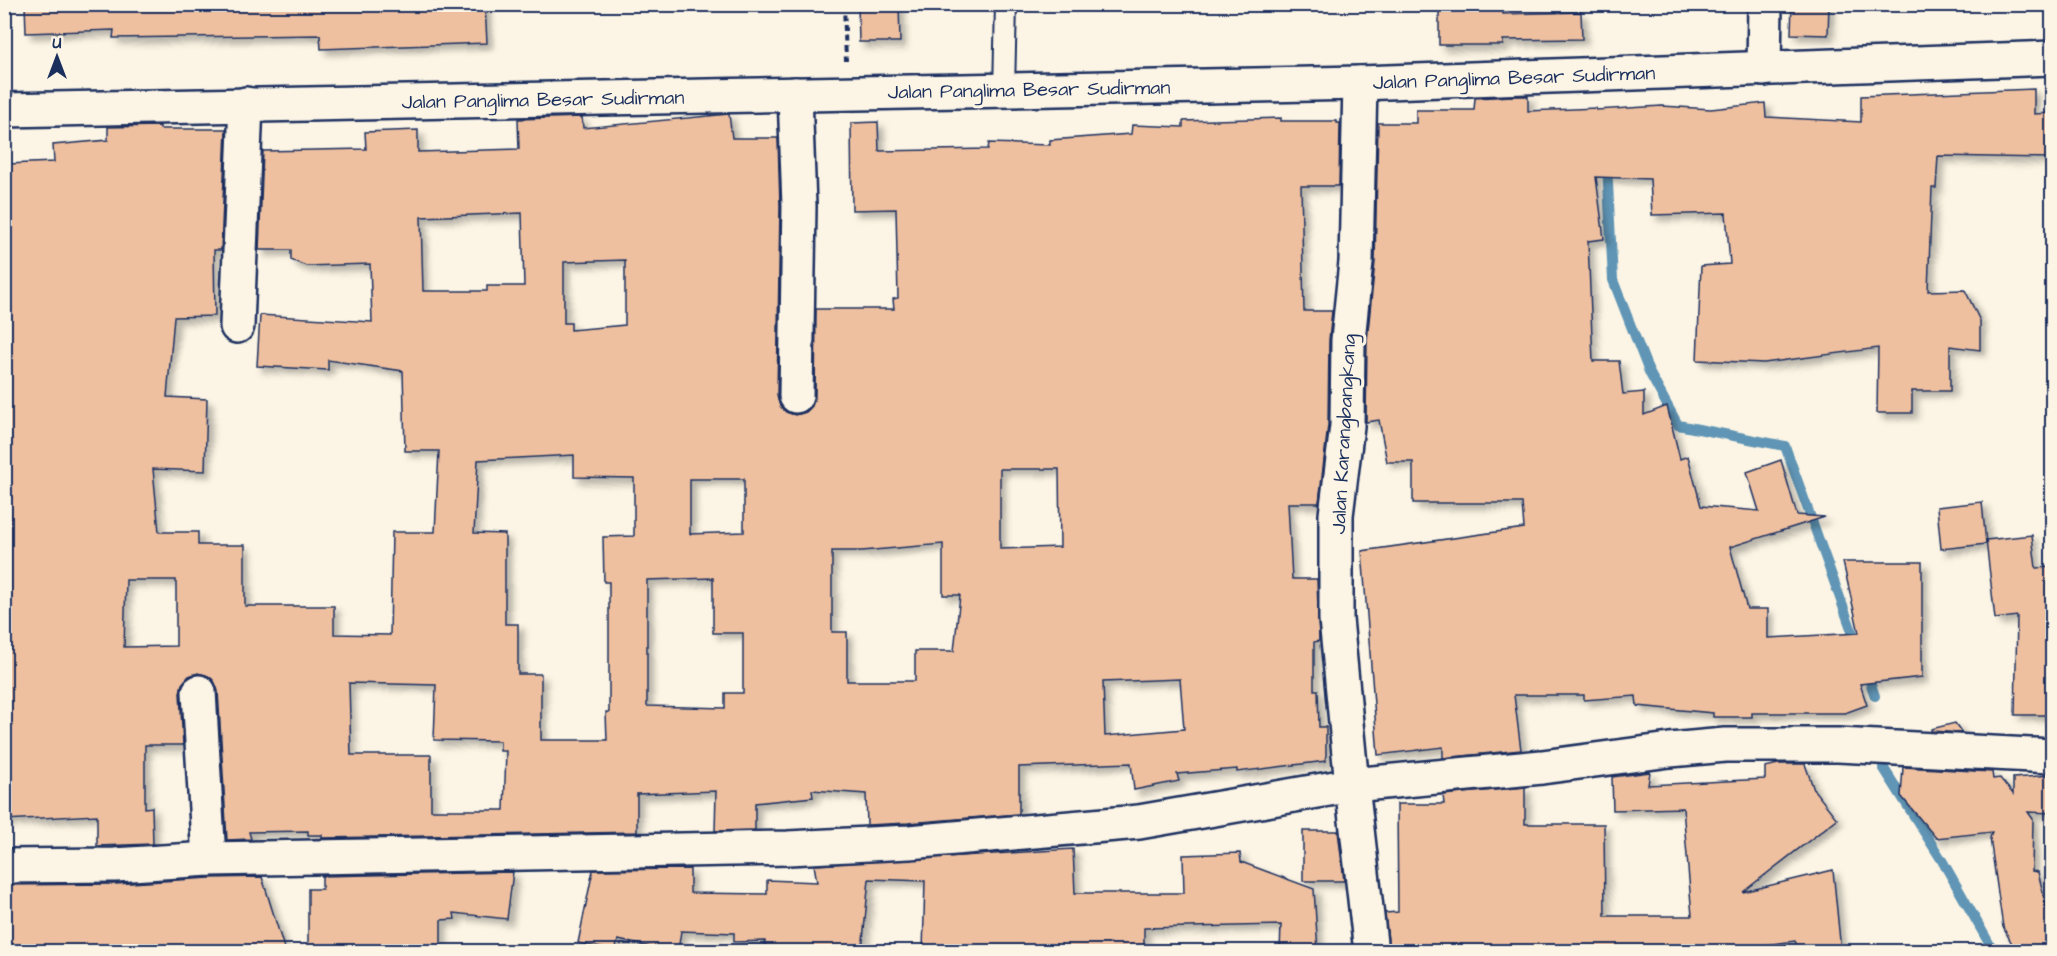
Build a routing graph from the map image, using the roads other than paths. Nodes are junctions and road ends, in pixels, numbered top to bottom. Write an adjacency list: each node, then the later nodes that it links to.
1 (1006, 4): 6 (lane)
2 (1765, 4): 4 (main road)
3 (2052, 58): 4 (main road, Jalan Panglima Besar Sudirman)
4 (1764, 69): 5 (main road, Jalan Panglima Besar Sudirman)
5 (1360, 83): 6 (main road, Jalan Panglima Besar Sudirman); 14 (main road, Jalan Karangbangkang)
6 (1004, 90): 7 (main road, Jalan Panglima Besar Sudirman)
7 (795, 94): 8 (main road, Jalan Panglima Besar Sudirman); 11 (main road)
8 (246, 104): 9 (main road, Jalan Panglima Besar Sudirman); 10 (main road)
9 (4, 110)
10 (237, 326)
11 (796, 396)
12 (199, 692): 15 (main road)
13 (2052, 756): 14 (main road)
14 (1352, 785): 15 (main road); 17 (main road, Jalan Karangbangkang)
15 (209, 859): 16 (main road)
16 (4, 866)
17 (1371, 951)

